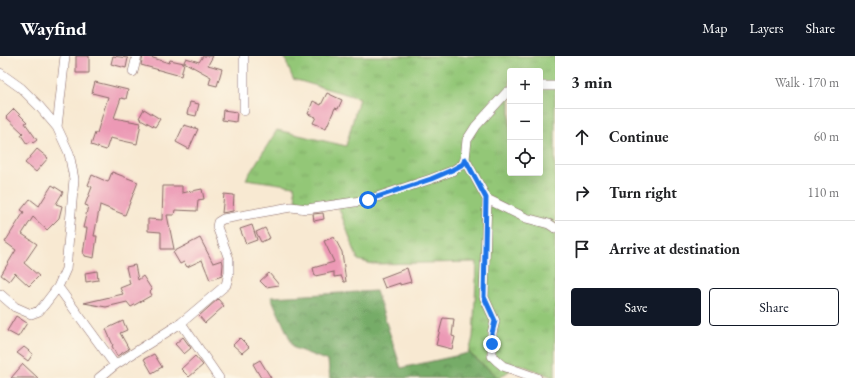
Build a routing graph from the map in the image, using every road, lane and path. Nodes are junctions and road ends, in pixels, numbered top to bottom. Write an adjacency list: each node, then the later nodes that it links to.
1 (65, 56): 10 (street)
2 (137, 56): 5 (street)
3 (244, 56): 9 (street)
4 (0, 72): 10 (street)
5 (133, 72)
6 (543, 86): 7 (street)
7 (555, 86)
8 (507, 92): 11 (street)
9 (244, 111)
10 (57, 127): 14 (street)
11 (465, 159): 12 (street); 16 (street)
12 (486, 198): 13 (street); 20 (street)
13 (555, 228)
14 (58, 286): 15 (street); 17 (street)
15 (0, 294)
16 (181, 324): 17 (street); 19 (street)
17 (115, 365): 18 (street)
18 (99, 378)
19 (219, 378)
20 (537, 378)

